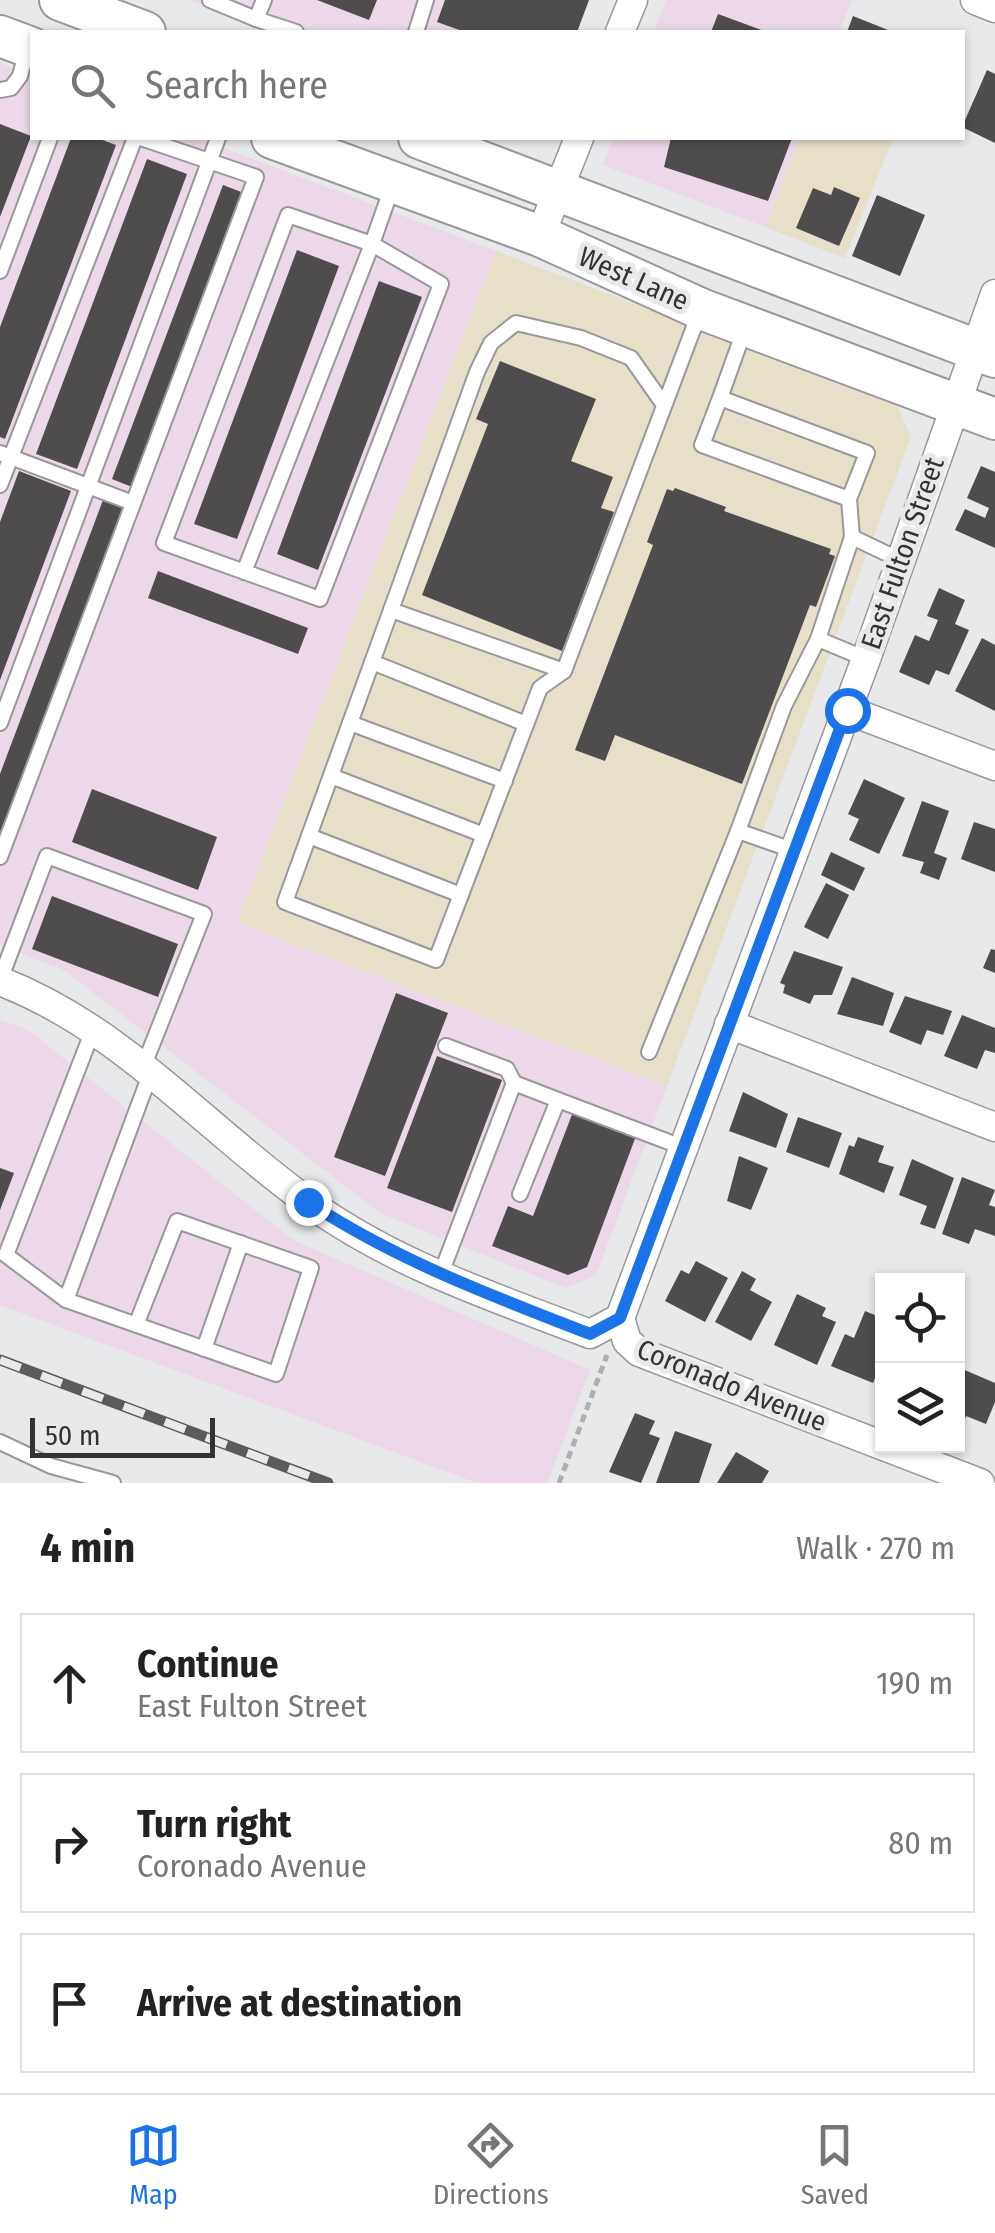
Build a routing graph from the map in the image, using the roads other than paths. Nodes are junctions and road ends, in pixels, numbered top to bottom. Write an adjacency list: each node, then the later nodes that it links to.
1 (60, 0): 9 (main road)
2 (210, 0): 8 (lane)
3 (264, 0): 8 (lane)
4 (426, 0): 11 (lane)
5 (633, 0): 12 (street)
6 (975, 0): 7 (street)
7 (995, 8)
8 (256, 18): 10 (lane)
9 (124, 22)
10 (290, 30)
11 (417, 30)
12 (621, 30)
13 (20, 43): 14 (lane)
14 (0, 90)
15 (49, 140): 27 (lane)
16 (137, 140): 36 (lane)
17 (144, 140): 22 (lane)
18 (217, 140): 22 (lane)
19 (277, 140): 23 (main road, West Lane)
20 (423, 140): 24 (main road, West Lane)
21 (578, 140): 24 (street)
22 (210, 163): 38 (lane); 40 (lane)
23 (394, 183): 25 (main road, West Lane); 26 (lane)
24 (558, 191): 25 (street); 31 (main road, West Lane)
25 (540, 236): 29 (main road, West Lane)
26 (372, 244): 43 (lane); 43 (lane); 43 (lane)
27 (0, 272)
28 (995, 294): 31 (street, East Fulton Street)
29 (701, 309): 30 (main road, West Lane); 34 (lane)
30 (746, 326): 32 (lane); 33 (main road, West Lane)
31 (985, 353): 33 (street, East Fulton Street)
32 (720, 398): 39 (lane); 39 (lane)
33 (955, 404): 35 (main road, West Lane); 42 (street, East Fulton Street)
34 (664, 405): 44 (lane); 48 (lane)
35 (995, 419)
36 (5, 455): 37 (lane); 38 (lane)
37 (0, 485)
38 (88, 486): 40 (lane); 50 (lane)
39 (849, 499): 41 (lane)
40 (133, 503): 60 (lane)
41 (852, 536): 42 (lane); 45 (lane)
42 (898, 559): 46 (street, East Fulton Street)
43 (244, 572)
44 (391, 610): 47 (lane); 48 (lane)
45 (818, 639): 46 (lane); 56 (lane)
46 (866, 659): 49 (street, East Fulton Street)
47 (372, 662): 51 (lane); 52 (lane)
48 (564, 671): 52 (lane)
49 (847, 710): 53 (street); 59 (street, East Fulton Street)
50 (0, 723)
51 (350, 724): 54 (lane); 55 (lane)
52 (526, 724): 55 (lane)
53 (995, 766)
54 (331, 776): 57 (lane); 58 (lane)
55 (505, 780): 57 (lane)
56 (738, 831): 59 (lane); 66 (lane)
57 (484, 835): 61 (lane)
58 (309, 836): 61 (lane); 61 (lane)
59 (794, 851): 63 (street, East Fulton Street)
60 (0, 857)
61 (461, 895)
62 (0, 981): 64 (street, Coronado Avenue); 67 (lane)
63 (729, 1024): 70 (street); 71 (street, East Fulton Street)
64 (93, 1030): 67 (street, Coronado Avenue); 75 (lane)
65 (446, 1046): 68 (lane)
66 (649, 1052)
67 (148, 1068): 74 (street, Coronado Avenue); 75 (lane)
68 (514, 1083): 69 (lane); 74 (lane)
69 (558, 1100): 71 (lane); 72 (lane)
70 (995, 1126)
71 (682, 1147): 76 (street, East Fulton Street)
72 (520, 1194)
73 (240, 1244): 77 (lane); 78 (lane); 78 (lane)
74 (440, 1276): 76 (street, Coronado Avenue)
75 (66, 1300): 77 (lane)
76 (620, 1318): 81 (street, Coronado Avenue)
77 (136, 1325): 78 (lane)
78 (204, 1349)
79 (0, 1442): 80 (lane)
80 (112, 1483)
81 (980, 1483)

